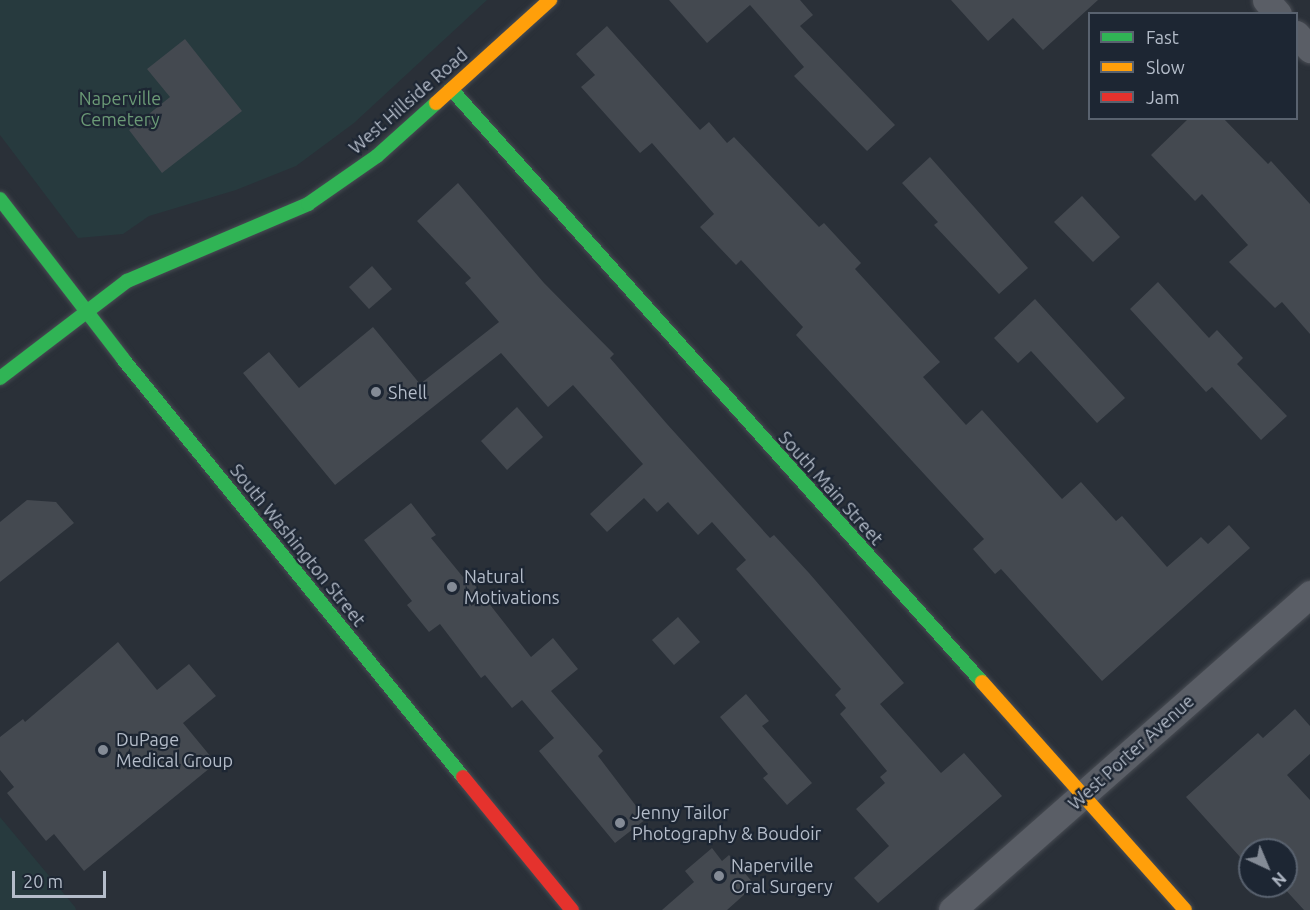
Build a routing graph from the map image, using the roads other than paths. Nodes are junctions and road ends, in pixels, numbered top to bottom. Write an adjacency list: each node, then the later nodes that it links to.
1 (550, 0): 6 (street, West Hillside Road)
2 (1266, 0): 3 (street)
3 (1276, 12)
4 (1298, 36): 5 (street)
5 (1310, 49)
6 (451, 89): 8 (street, West Hillside Road); 11 (street, South Main Street)
7 (0, 199): 8 (street, South Washington Street)
8 (87, 310): 9 (street, West Hillside Road); 12 (street, South Washington Street)
9 (0, 378)
10 (1310, 594): 11 (street, West Porter Avenue)
11 (1082, 796): 13 (street, West Porter Avenue); 14 (street, South Main Street)
12 (572, 910)
13 (952, 910)
14 (1185, 910)

